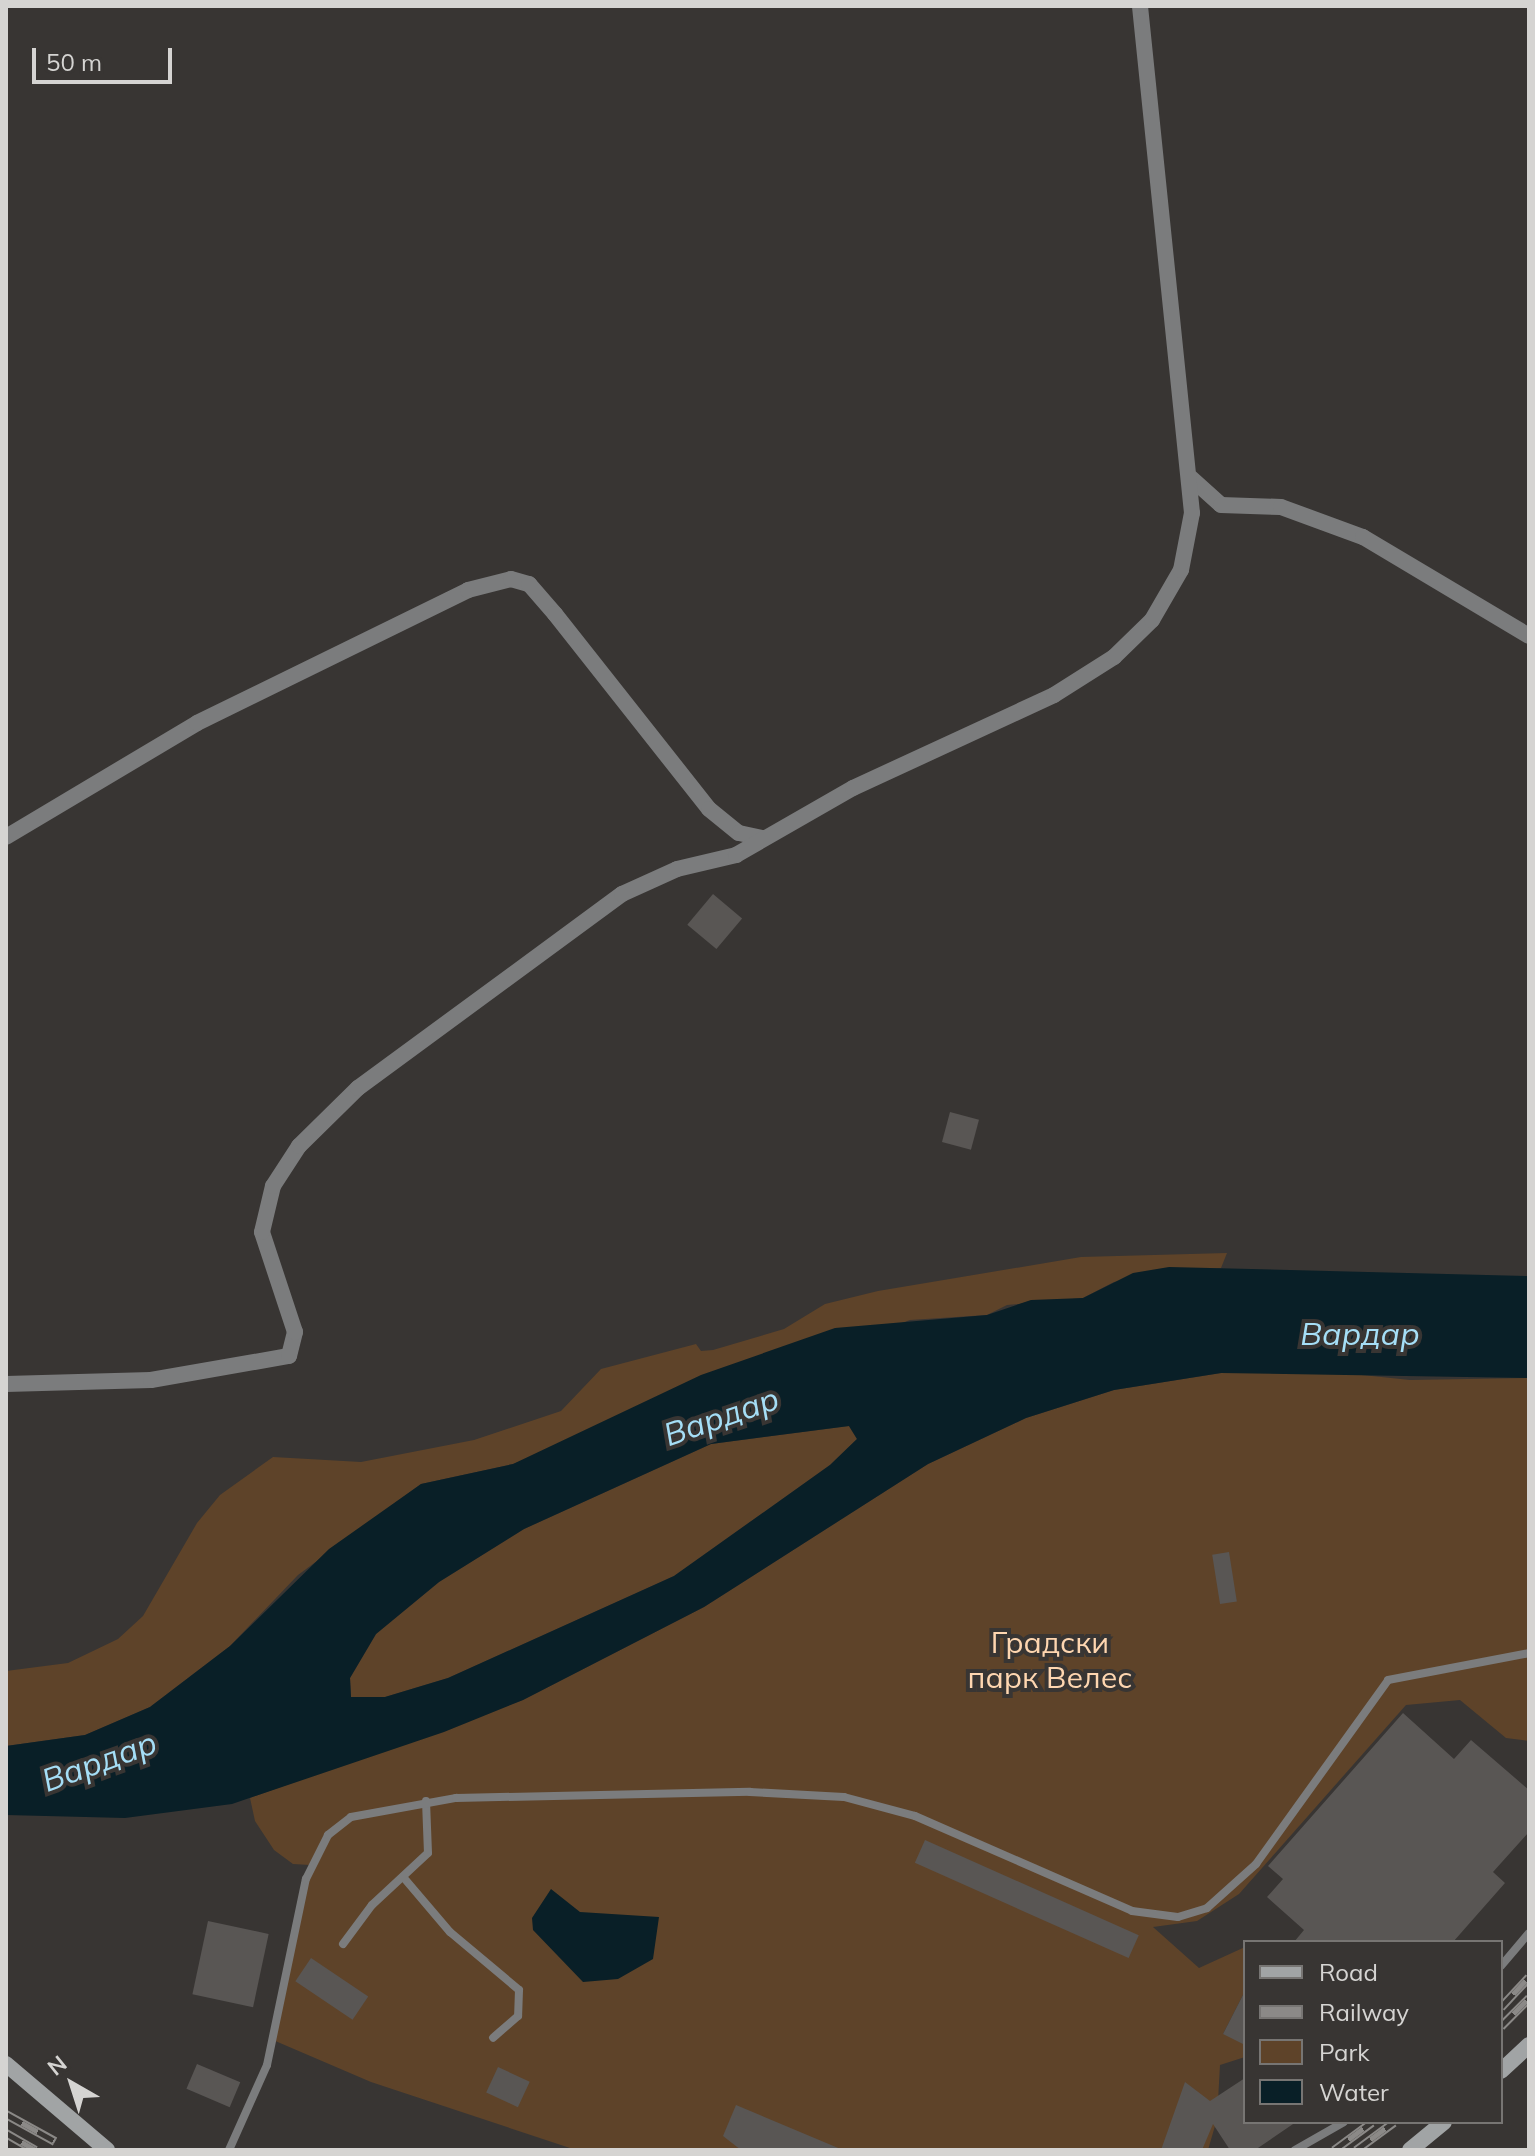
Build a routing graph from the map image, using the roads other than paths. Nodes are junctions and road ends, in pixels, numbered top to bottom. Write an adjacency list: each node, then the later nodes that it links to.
1 (1140, 6): 2 (street)
2 (1191, 478): 3 (street); 5 (street)
3 (1529, 636)
4 (6, 837): 5 (street)
5 (763, 838): 6 (street)
6 (6, 1384)
7 (1529, 1653): 8 (lane)
8 (426, 1801): 9 (lane); 20 (lane)
9 (404, 1878): 11 (lane); 13 (lane)
10 (1529, 1933): 12 (lane)
11 (343, 1944)
12 (1503, 1964)
13 (493, 2038)
14 (1529, 2045): 16 (main road)
15 (6, 2064): 19 (main road)
16 (1503, 2069)
17 (1340, 2124): 21 (lane)
18 (1442, 2124): 22 (main road)
19 (107, 2150)
20 (229, 2150)
21 (1295, 2150)
22 (1410, 2150)

